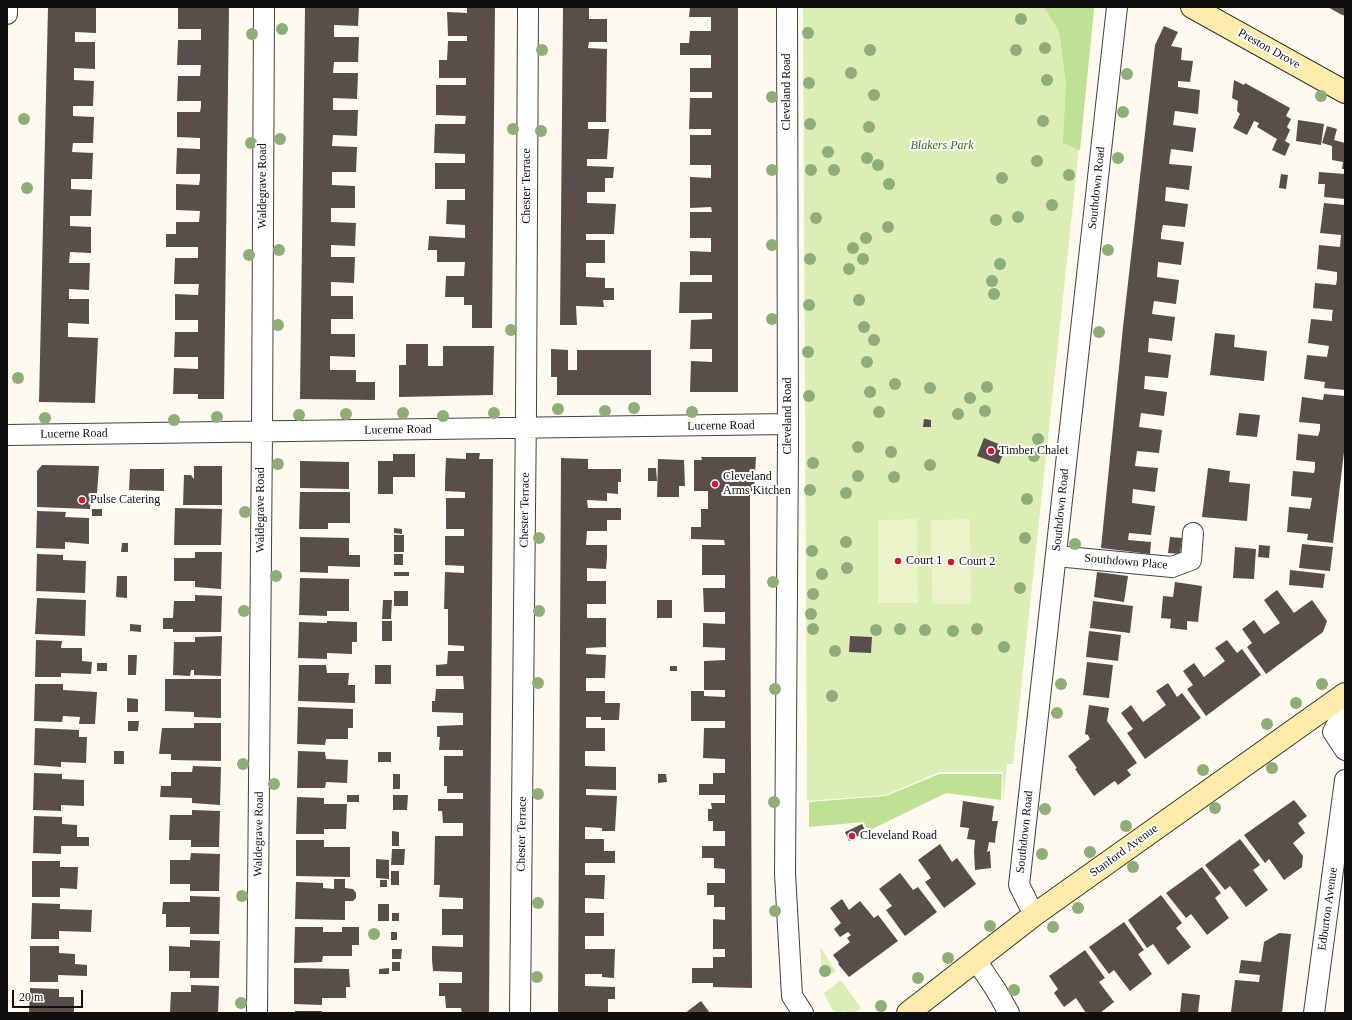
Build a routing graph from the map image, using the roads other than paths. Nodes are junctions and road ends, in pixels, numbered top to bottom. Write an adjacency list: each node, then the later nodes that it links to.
1 (7, 7): 7 (street)
2 (264, 7): 11 (street, Waldegrave Road)
3 (528, 7): 10 (street, Chester Terrace)
4 (787, 7): 9 (street, Cleveland Road)
5 (1117, 7): 14 (street, Southdown Road)
6 (1192, 7): 8 (street, Preston Drove)
7 (7, 14)
8 (1345, 92)
9 (788, 424): 10 (street, Lucerne Road); 23 (street, Cleveland Road)
10 (526, 428): 11 (street, Lucerne Road); 22 (street, Chester Terrace)
11 (262, 432): 12 (street, Lucerne Road); 21 (street, Waldegrave Road)
12 (7, 435)
13 (1193, 533): 14 (street, Southdown Place)
14 (1056, 556): 19 (street, Southdown Road)
15 (1345, 694): 19 (street, Stanford Avenue)
16 (1345, 709): 17 (street)
17 (1345, 750)
18 (1345, 780): 26 (street, Edburton Avenue)
19 (1034, 915): 20 (street, Stanford Avenue)
20 (976, 960): 24 (street, Stanford Avenue); 25 (street)
21 (257, 1013)
22 (520, 1013)
23 (803, 1013)
24 (908, 1013)
25 (1009, 1013)
26 (1314, 1013)

